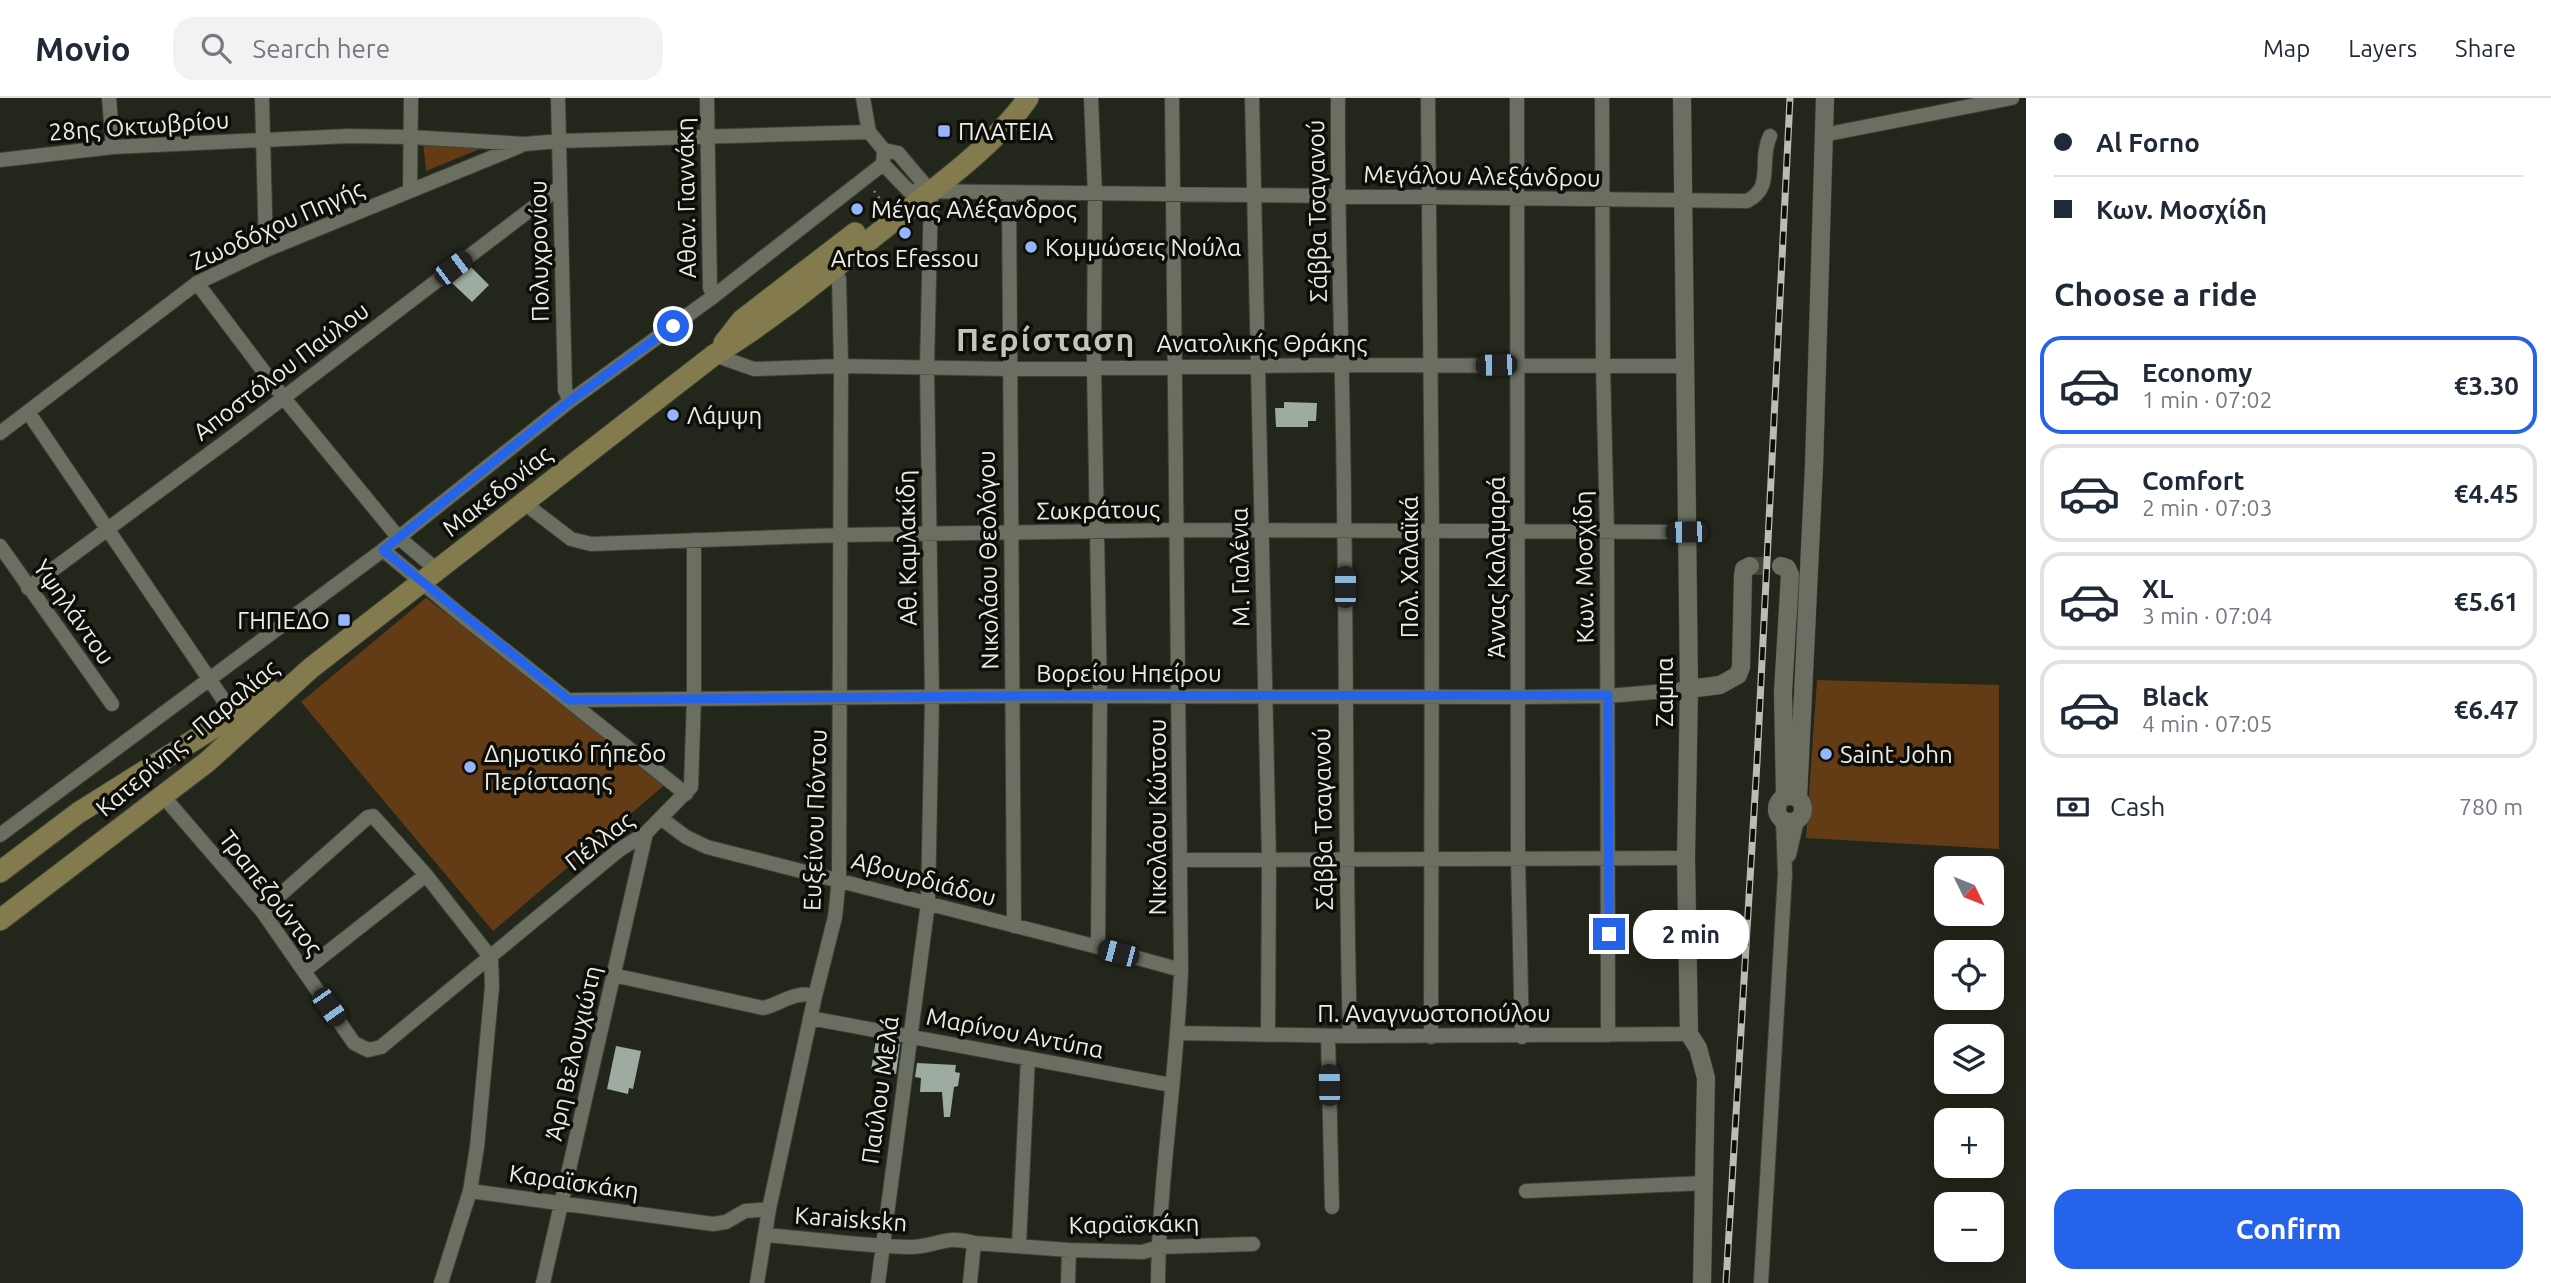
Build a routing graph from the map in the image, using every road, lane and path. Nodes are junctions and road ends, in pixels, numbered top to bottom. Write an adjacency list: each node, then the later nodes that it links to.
1 (109, 98): 27 (street)
2 (262, 98): 24 (street)
3 (411, 98): 22 (street)
4 (558, 98): 25 (street, Πολυχρονίου)
5 (707, 98): 23 (street, Αθαν. Γιαννάκη)
6 (863, 98): 19 (street)
7 (1012, 98): 31 (main road, Μακεδονίας)
8 (1028, 98): 31 (main road, Μακεδονίας)
9 (1091, 98): 34 (street)
10 (1172, 98): 35 (street, Νικολάου Κώτσου)
11 (1252, 98): 36 (street, Μ. Γιαλένια)
12 (1338, 98): 37 (street, Σάββα Τσαγανού)
13 (1428, 98): 38 (street, Πολ. Χαλαϊκά)
14 (1517, 98): 39 (street, Άννας Καλαμαρά)
15 (1602, 98): 40 (street, Κων. Μοσχίδη)
16 (1682, 98): 41 (street, Ζαμπα)
17 (1825, 98): 20 (street)
18 (2012, 98): 20 (street)
19 (869, 132): 23 (street, 28ης Οκτωβρίου); 29 (street)
20 (1823, 135): 103 (street)
21 (1770, 136): 41 (street, Μεγάλου Αλεξάνδρου)
22 (410, 137): 24 (street, 28ης Οκτωβρίου); 26 (street, 28ης Οκτωβρίου); 32 (street)
23 (708, 137): 25 (street, 28ης Οκτωβρίου); 46 (street, Αθαν. Γιαννάκη)
24 (263, 140): 27 (street, 28ης Οκτωβρίου); 43 (street)
25 (559, 141): 26 (street, 28ης Οκτωβρίου); 30 (street, Πολυχρονίου)
26 (525, 144): 32 (street, Ζωοδόχου Πηγής)
27 (113, 147): 28 (street, 28ης Οκτωβρίου)
28 (0, 160)
29 (885, 161): 31 (street); 42 (path); 46 (street)
30 (560, 187): 59 (street, Αποστόλου Παύλου); 60 (street, Πολυχρονίου)
31 (920, 188): 33 (street, Μεγάλου Αλεξάνδρου); 42 (main road, Μακεδονίας); 44 (main road, Μακεδονίας); 56 (street, Αθ. Καμλακίδη)
32 (410, 191): 43 (street, Ζωοδόχου Πηγής)
33 (1009, 193): 34 (street, Μεγάλου Αλεξάνδρου); 58 (street, Νικολάου Θεολόγου)
34 (1094, 194): 35 (street, Μεγάλου Αλεξάνδρου); 57 (street)
35 (1174, 195): 36 (street, Μεγάλου Αλεξάνδρου); 52 (street, Νικολάου Κώτσου)
36 (1254, 195): 37 (street, Μεγάλου Αλεξάνδρου); 53 (street, Μ. Γιαλένια)
37 (1338, 197): 38 (street, Μεγάλου Αλεξάνδρου); 48 (street, Σάββα Τσαγανού)
38 (1429, 197): 39 (street, Μεγάλου Αλεξάνδρου); 54 (street, Πολ. Χαλαϊκά)
39 (1518, 199): 40 (street, Μεγάλου Αλεξάνδρου); 49 (street, Άννας Καλαμαρά)
40 (1603, 200): 41 (street, Μεγάλου Αλεξάνδρου); 50 (street, Κων. Μοσχίδη)
41 (1683, 201): 55 (street, Ζαμπα)
42 (887, 208): 47 (main road, Μακεδονίας)
43 (266, 250): 45 (street, Ζωοδόχου Πηγής)
44 (834, 268): 47 (main road, Μακεδονίας); 51 (street, Ευξείνου Πόντου)
45 (197, 283): 59 (street); 61 (street, Ζωοδόχου Πηγής)
46 (714, 296): 60 (street)
47 (714, 355): 51 (street, Ανατολικής Θράκης); 63 (main road, Μακεδονίας)
48 (1343, 365): 53 (street, Ανατολικής Θράκης); 54 (street, Ανατολικής Θράκης); 68 (street, Σάββα Τσαγανού)
49 (1518, 365): 50 (street, Ανατολικής Θράκης); 54 (street, Ανατολικής Θράκης); 71 (street, Άννας Καλαμαρά)
50 (1603, 365): 55 (street, Ανατολικής Θράκης); 72 (street, Κων. Μοσχίδη)
51 (841, 366): 56 (street, Ανατολικής Θράκης); 74 (street, Ευξείνου Πόντου)
52 (1175, 366): 53 (street, Ανατολικής Θράκης); 57 (street, Ανατολικής Θράκης); 65 (street, Νικολάου Κώτσου)
53 (1258, 366): 67 (street, Μ. Γιαλένια)
54 (1431, 366): 70 (street, Πολ. Χαλαϊκά)
55 (1686, 366): 69 (street, Ζαμπα)
56 (927, 368): 58 (street, Ανατολικής Θράκης); 75 (street, Αθ. Καμλακίδη)
57 (1094, 368): 58 (street, Ανατολικής Θράκης); 66 (street)
58 (1009, 369): 73 (street, Νικολάου Θεολόγου)
59 (283, 397): 64 (street, Αποστόλου Παύλου); 76 (street)
60 (570, 401): 76 (street)
61 (28, 412): 62 (street, Ζωοδόχου Πηγής); 64 (street)
62 (0, 433)
63 (524, 503): 77 (street, Σωκράτους); 82 (main road, Μακεδονίας)
64 (108, 530): 83 (street, Αποστόλου Παύλου); 85 (street)
65 (1178, 530): 66 (street, Σωκράτους); 67 (street, Σωκράτους); 90 (street, Νικολάου Κώτσου)
66 (1098, 532): 73 (street, Σωκράτους); 93 (street)
67 (1263, 532): 68 (street, Σωκράτους); 87 (street, Μ. Γιαλένια)
68 (1345, 532): 70 (street, Σωκράτους); 91 (street, Σάββα Τσαγανού)
69 (1686, 532): 72 (street, Σωκράτους); 86 (street, Ζαμπα)
70 (1432, 533): 71 (street, Σωκράτους); 94 (street, Πολ. Χαλαϊκά)
71 (1519, 533): 72 (street, Σωκράτους); 95 (street, Άννας Καλαμαρά)
72 (1607, 533): 88 (street, Κων. Μοσχίδη)
73 (1012, 534): 75 (street, Σωκράτους); 89 (street, Νικολάου Θεολόγου)
74 (841, 535): 75 (street, Σωκράτους); 77 (street, Σωκράτους); 97 (street, Ευξείνου Πόντου)
75 (929, 535): 96 (street, Αθ. Καμλακίδη)
76 (398, 537): 79 (street); 82 (street)
77 (694, 540): 92 (street)
78 (0, 546): 83 (street, Υψηλάντου)
79 (383, 550): 82 (street); 85 (street)
80 (1750, 566): 86 (street)
81 (1781, 566): 103 (street)
82 (430, 576): 84 (main road, Μακεδονίας); 98 (street)
83 (27, 588): 99 (street, Υψηλάντου)
84 (311, 668): 100 (main road, Κατερίνης - Παραλίας); 102 (main road, Κατερίνης - Παραλίας)
85 (209, 680): 100 (street); 107 (street)
86 (1689, 689): 88 (street, Βορείου Ηπείρου); 111 (street, Ζαμπα)
87 (1265, 695): 90 (street, Βορείου Ηπείρου); 91 (street, Βορείου Ηπείρου); 113 (street, Μ. Γιαλένια)
88 (1608, 695): 95 (street, Βορείου Ηπείρου); 110 (street, Κων. Μοσχίδη)
89 (1012, 696): 93 (street, Βορείου Ηπείρου); 96 (street, Βορείου Ηπείρου); 121 (street, Νικολάου Θεολόγου)
90 (1179, 696): 93 (street, Βορείου Ηπείρου); 112 (street, Νικολάου Κώτσου)
91 (1345, 696): 94 (street, Βορείου Ηπείρου); 114 (street, Σάββα Τσαγανού)
92 (694, 697): 97 (street, Βορείου Ηπείρου); 98 (street, Βορείου Ηπείρου); 101 (street)
93 (1101, 697): 122 (street)
94 (1432, 697): 95 (street, Βορείου Ηπείρου); 108 (street, Πολ. Χαλαϊκά)
95 (1519, 697): 109 (street, Άννας Καλαμαρά)
96 (932, 698): 97 (street, Βορείου Ηπείρου); 118 (street, Αθ. Καμλακίδη)
97 (841, 699): 117 (street, Ευξείνου Πόντου)
98 (569, 700): 101 (street)
99 (112, 704)
100 (233, 714): 115 (main road, Κατερίνης - Παραλίας)
101 (686, 794): 104 (street, Πέλλας)
102 (163, 796): 119 (street, Τραπεζούντος); 120 (main road, Κατερίνης - Παραλίας)
103 (1791, 797): 105 (street)
104 (662, 819): 106 (street, Πέλλας); 117 (street, Αβουρδιάδου)
105 (1790, 820): 162 (street)
106 (646, 833): 123 (street, Πέλλας); 126 (street, Άρη Βελουχιώτη)
107 (0, 835)
108 (1431, 858): 109 (street); 114 (street); 136 (street, Πολ. Χαλαϊκά)
109 (1518, 858): 110 (street); 137 (street, Άννας Καλαμαρά)
110 (1610, 858): 111 (street); 132 (street, Κων. Μοσχίδη)
111 (1686, 858): 130 (street, Ζαμπα)
112 (1180, 860): 113 (street); 124 (street, Νικολάου Κώτσου)
113 (1269, 860): 114 (street); 131 (street, Μ. Γιαλένια)
114 (1346, 861): 135 (street, Σάββα Τσαγανού)
115 (0, 872)
116 (426, 875): 119 (street); 123 (street); 125 (street)
117 (839, 879): 118 (street, Αβουρδιάδου); 127 (street, Ευξείνου Πόντου)
118 (928, 903): 121 (street, Αβουρδιάδου); 133 (street, Παύλου Μελά)
119 (262, 911): 125 (street, Τραπεζούντος)
120 (0, 920)
121 (1014, 926): 122 (street, Αβουρδιάδου)
122 (1098, 947): 124 (street, Αβουρδιάδου)
123 (491, 958): 138 (street, Πέλλας); 142 (street)
124 (1181, 970): 129 (street, Νικολάου Κώτσου)
125 (304, 971): 138 (street, Τραπεζούντος)
126 (613, 975): 127 (street); 144 (street, Άρη Βελουχιώτη)
127 (815, 996): 128 (street, Ευξείνου Πόντου)
128 (810, 1018): 133 (street, Μαρίνου Αντύπα); 146 (street, Ευξείνου Πόντου)
129 (1178, 1033): 131 (street, Π. Αναγνωστοπούλου); 140 (street, Νικολάου Κώτσου)
130 (1689, 1034): 132 (street, Π. Αναγνωστοπούλου); 141 (street, Ζαμπα)
131 (1268, 1035): 134 (street, Π. Αναγνωστοπούλου)
132 (1608, 1035): 137 (street, Π. Αναγνωστοπούλου)
133 (910, 1036): 139 (street, Μαρίνου Αντύπα); 149 (street, Παύλου Μελά)
134 (1328, 1036): 135 (street, Π. Αναγνωστοπούλου); 145 (street)
135 (1350, 1036): 136 (street, Π. Αναγνωστοπούλου)
136 (1431, 1037): 137 (street, Π. Αναγνωστοπούλου)
137 (1522, 1037)
138 (368, 1050)
139 (1028, 1058): 140 (street, Μαρίνου Αντύπα); 151 (street)
140 (1171, 1085): 152 (street, Νικολάου Κώτσου)
141 (1705, 1183): 143 (street); 161 (street, Ζαμπα)
142 (470, 1191): 144 (street, Καραϊσκάκη); 154 (street)
143 (1526, 1191)
144 (562, 1204): 146 (street, Καραϊσκάκη); 155 (street, Άρη Βελουχιώτη)
145 (1332, 1207)
146 (769, 1209): 147 (street, Ευξείνου Πόντου)
147 (766, 1235): 149 (street, Karaiskskn); 156 (street, Ευξείνου Πόντου)
148 (974, 1243): 149 (street, Karaiskskn); 151 (street, Καραϊσκάκη); 158 (street)
149 (883, 1244): 157 (street, Παύλου Μελά)
150 (1253, 1244): 152 (street, Καραϊσκάκη)
151 (1019, 1245): 153 (street, Καραϊσκάκη)
152 (1159, 1247): 153 (street, Καραϊσκάκη); 160 (street, Νικολάου Κώτσου)
153 (1069, 1250): 159 (street)
154 (441, 1283)
155 (542, 1283)
156 (757, 1283)
157 (878, 1283)
158 (970, 1283)
159 (1068, 1283)
160 (1158, 1283)
161 (1702, 1283)
162 (1761, 1283)

